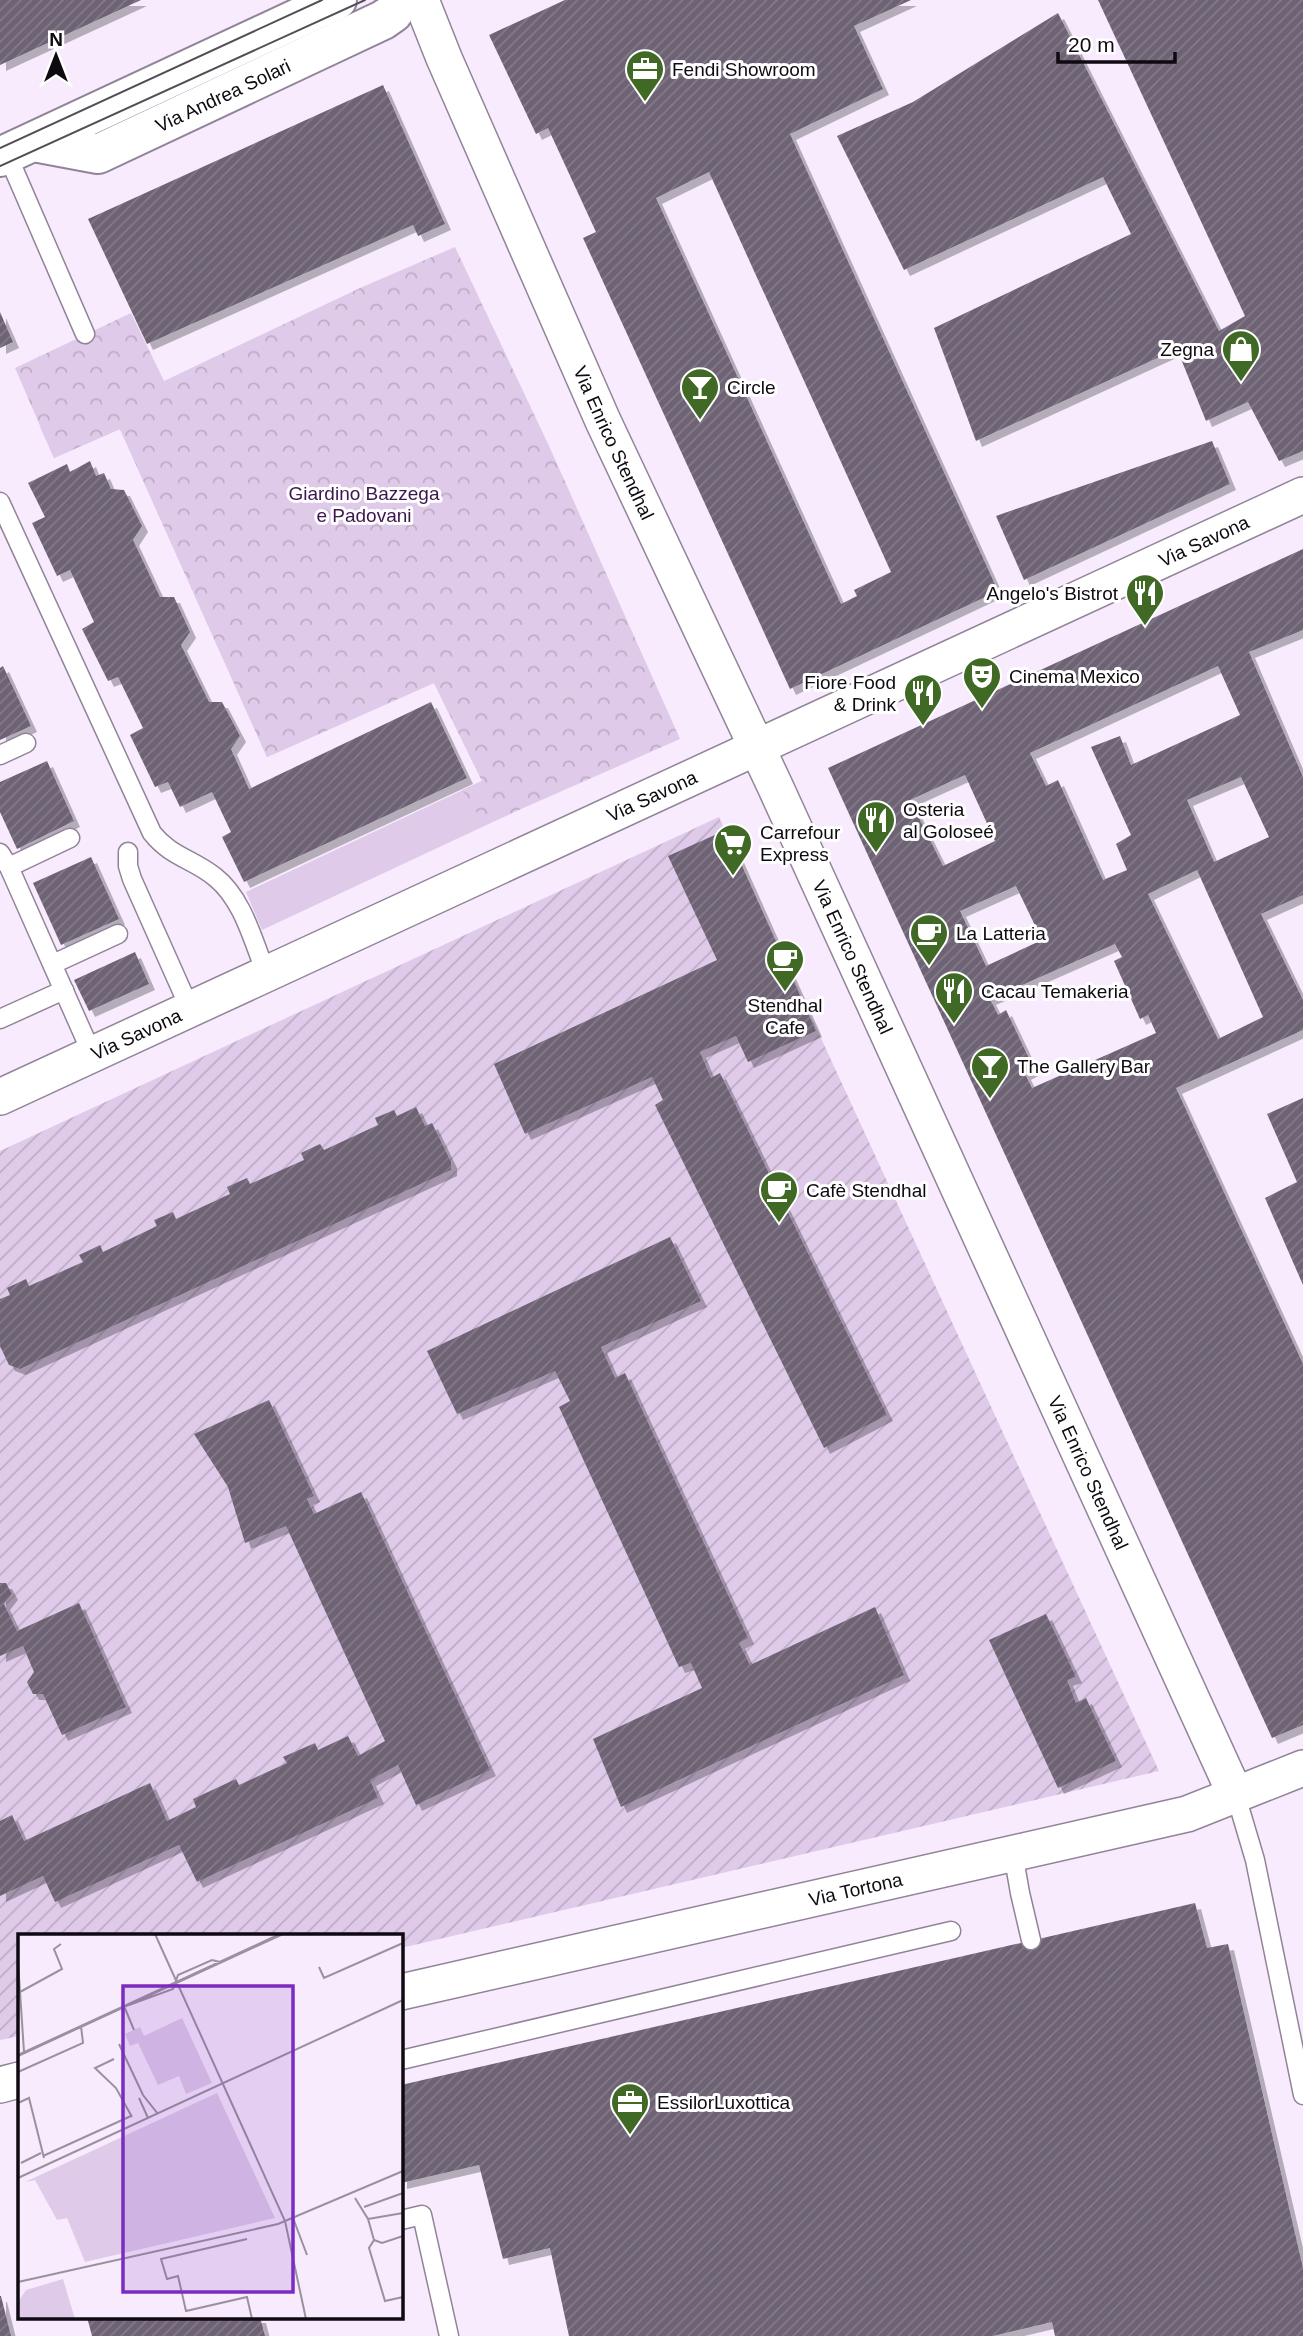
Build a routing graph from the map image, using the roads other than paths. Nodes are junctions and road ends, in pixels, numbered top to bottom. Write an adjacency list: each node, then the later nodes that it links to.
1 (338, 0): 4 (street, Via Andrea Solari)
2 (400, 0): 4 (street, Via Andrea Solari)
3 (421, 0): 9 (street, Via Enrico Stendhal)
4 (14, 151): 5 (lane)
5 (85, 334)
6 (1303, 495): 9 (street, Via Savona)
7 (0, 502): 16 (lane)
8 (26, 743): 10 (lane)
9 (757, 747): 16 (street, Via Savona); 23 (street, Via Enrico Stendhal)
10 (0, 755)
11 (70, 838): 13 (lane)
12 (128, 852): 18 (lane)
13 (4, 860): 15 (lane)
14 (118, 934): 15 (lane)
15 (53, 964): 17 (lane)
16 (266, 973): 18 (street, Via Savona)
17 (64, 990): 19 (lane); 20 (lane)
18 (190, 1009): 20 (street, Via Savona)
19 (0, 1019)
20 (92, 1054): 21 (street, Via Savona)
21 (0, 1097)
22 (1303, 1769): 23 (street, Via Tortona)
23 (1236, 1796): 24 (street, Via Tortona); 31 (lane)
24 (1013, 1853): 26 (lane); 27 (street, Via Tortona)
25 (951, 1931): 28 (lane)
26 (1031, 1940)
27 (402, 1992)
28 (402, 2060)
29 (18, 2080): 30 (street)
30 (0, 2085)
31 (1303, 2095)
32 (402, 2220): 33 (lane)
33 (449, 2336)

